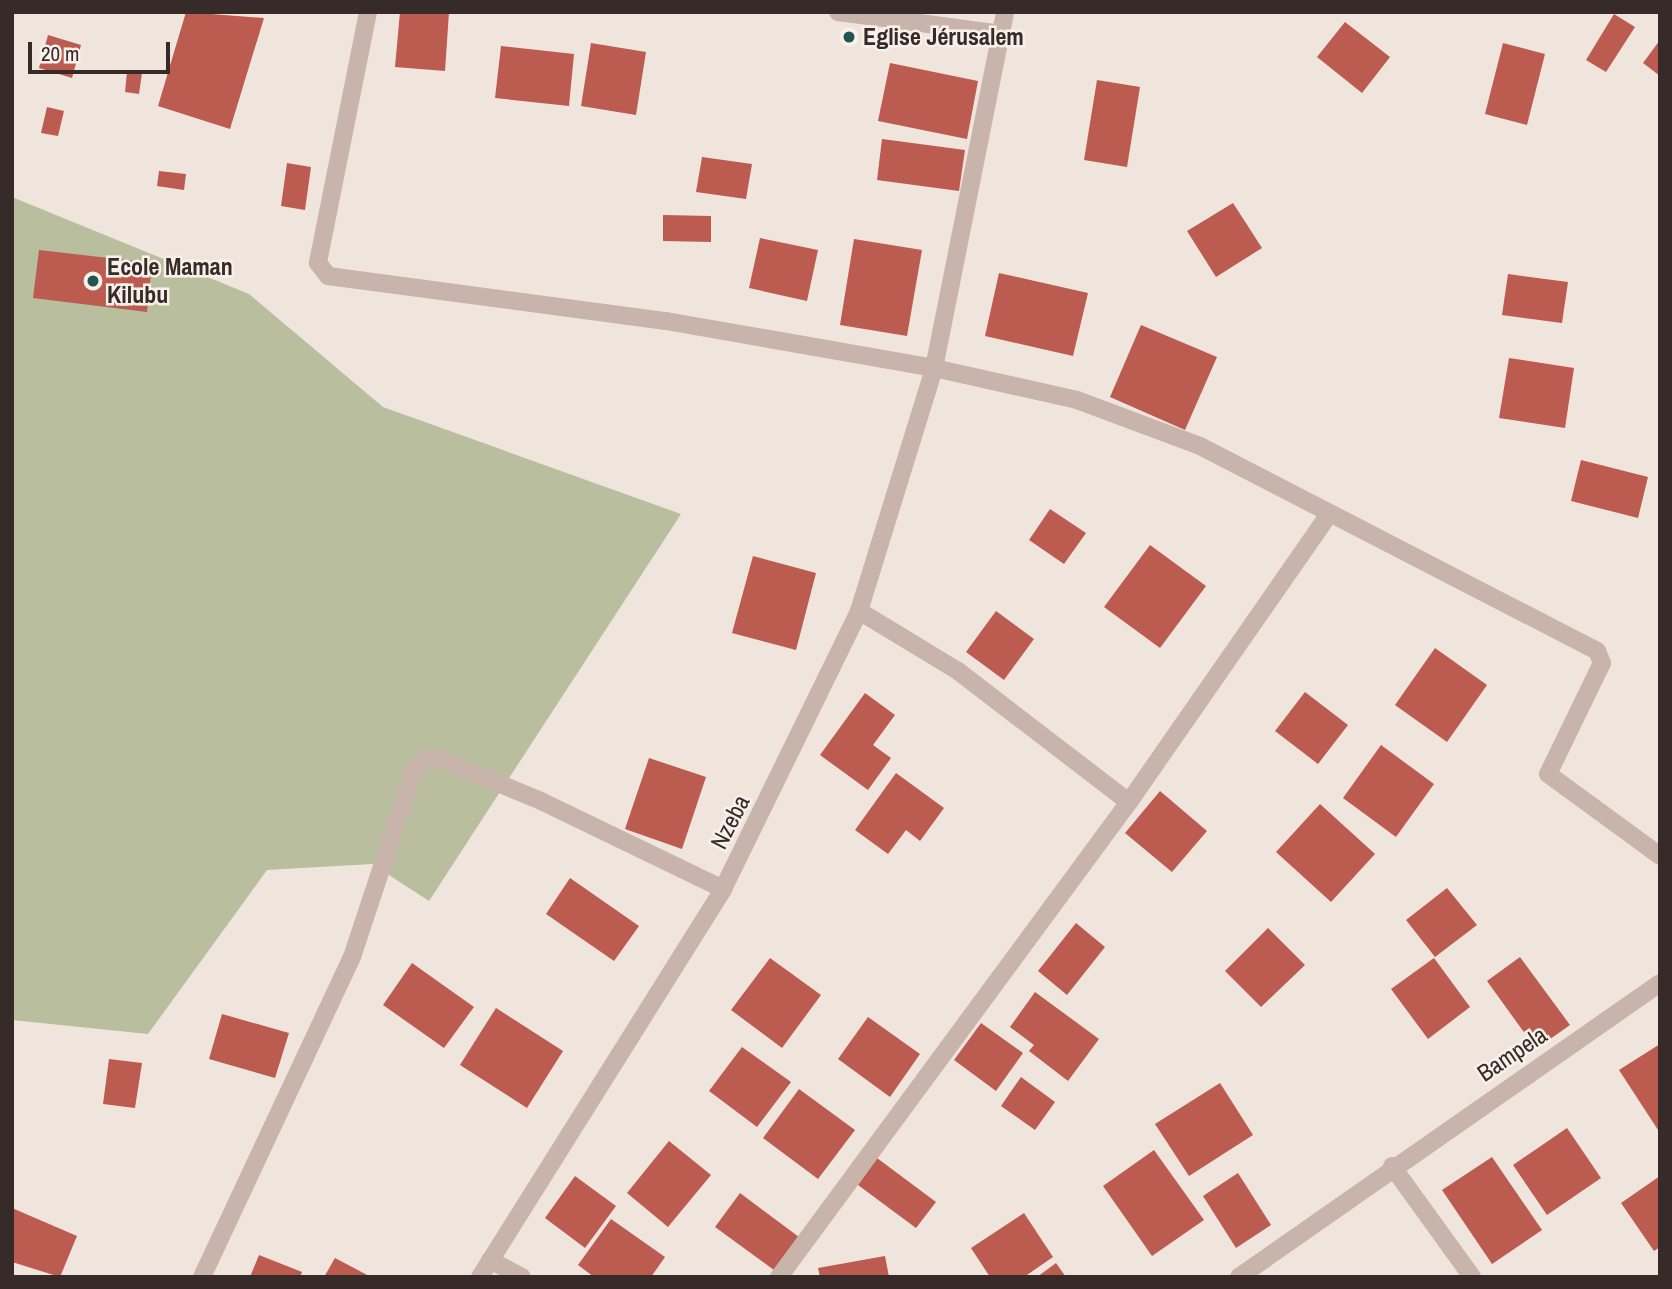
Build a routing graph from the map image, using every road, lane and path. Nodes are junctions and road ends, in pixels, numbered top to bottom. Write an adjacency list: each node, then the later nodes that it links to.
1 (368, 12): 5 (street)
2 (838, 12): 4 (street)
3 (1005, 12): 4 (street, Nzeba)
4 (1002, 34): 5 (street, Nzeba)
5 (934, 368): 6 (street); 7 (street, Nzeba)
6 (1328, 516): 8 (street); 9 (street)
7 (859, 611): 8 (street); 10 (street, Nzeba)
8 (1129, 802): 17 (street)
9 (1660, 856)
10 (723, 889): 13 (street, Nzeba); 14 (street)
11 (1660, 983): 12 (street, Bampela)
12 (1392, 1166): 18 (street, Bampela); 19 (street)
13 (490, 1260): 15 (street, Nzeba); 16 (street)
14 (202, 1277)
15 (480, 1277)
16 (522, 1277)
17 (779, 1277)
18 (1239, 1277)
19 (1472, 1277)

